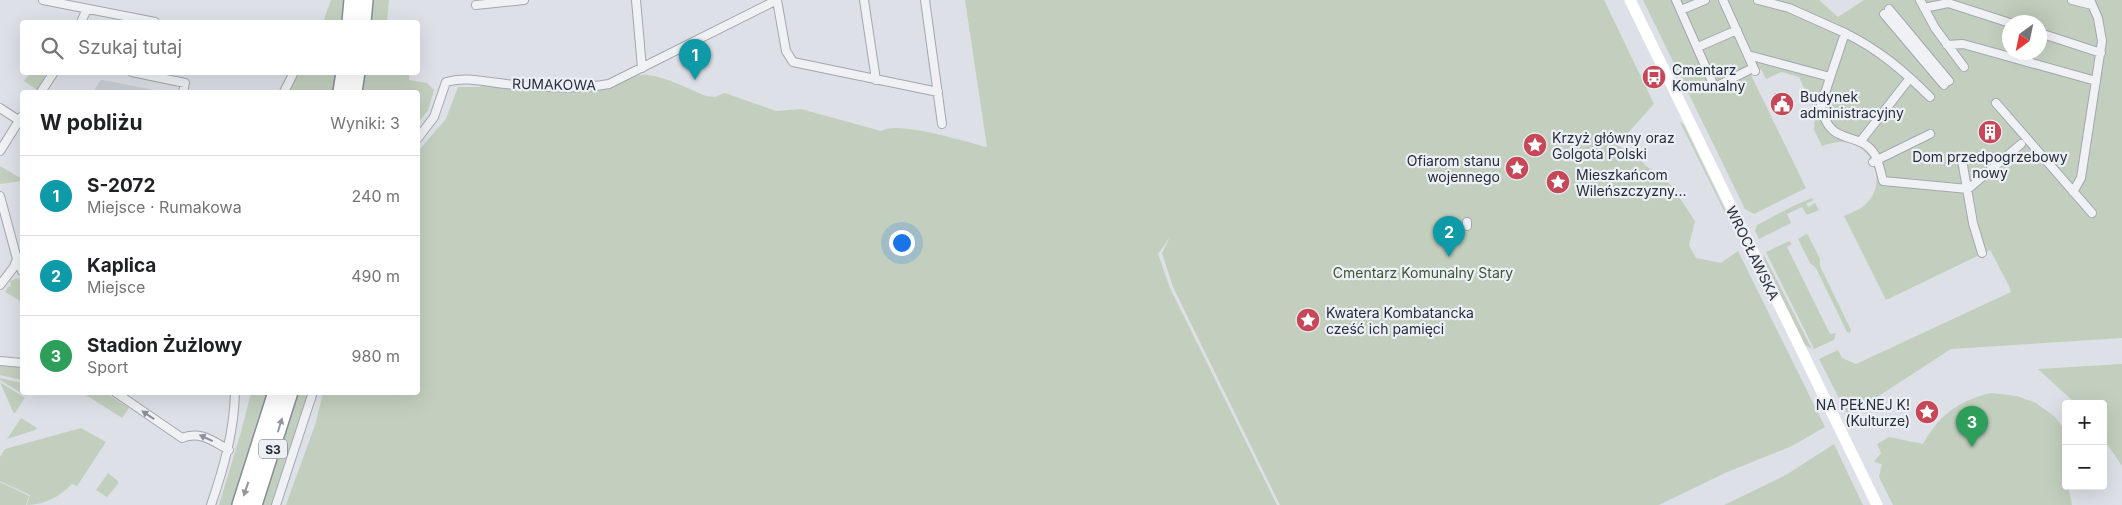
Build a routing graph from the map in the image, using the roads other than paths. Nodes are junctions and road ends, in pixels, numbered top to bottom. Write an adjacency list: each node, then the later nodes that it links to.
1 (43, 0): 20 (street)
2 (352, 0): 25 (highway)
3 (365, 0): 26 (highway)
4 (524, 0): 18 (street)
5 (636, 0): 36 (street)
6 (777, 0): 36 (street, RUMAKOWA); 44 (street)
7 (864, 0): 44 (street)
8 (925, 0): 52 (street)
9 (1630, 0): 86 (main road, WROCŁAWSKA)
10 (1676, 0): 21 (street)
11 (1705, 0): 21 (street)
12 (1723, 0): 28 (street)
13 (1762, 0): 29 (street)
14 (1920, 0): 19 (street)
15 (2072, 0): 17 (street)
16 (1948, 2): 19 (street); 27 (street)
17 (2091, 2): 33 (street)
18 (476, 5)
19 (1924, 8): 31 (street)
20 (87, 9): 23 (street); 24 (street)
21 (1681, 10): 32 (street)
22 (1886, 11): 46 (street)
23 (82, 20)
24 (145, 20)
25 (350, 20)
26 (363, 20)
27 (2002, 20)
28 (1737, 30): 32 (street); 34 (street)
29 (1846, 33): 42 (street); 43 (street)
30 (2047, 35): 33 (street)
31 (1947, 45): 35 (street); 45 (street)
32 (1698, 47): 34 (street)
33 (2100, 53): 45 (street)
34 (1748, 55): 42 (street)
35 (1964, 67)
36 (642, 68): 60 (street, RUMAKOWA)
37 (52, 75): 47 (street)
38 (146, 75): 48 (street)
39 (292, 75): 49 (street)
40 (344, 75): 50 (highway)
41 (357, 75): 51 (highway)
42 (1830, 77): 61 (street)
43 (1910, 78): 53 (street); 61 (street)
44 (876, 80): 52 (street)
45 (2096, 81): 67 (street)
46 (1947, 83)
47 (42, 90)
48 (183, 90)
49 (285, 90)
50 (341, 90)
51 (354, 90)
52 (938, 92): 58 (street)
53 (1930, 98)
54 (1996, 103): 67 (street)
55 (0, 108): 56 (street)
56 (20, 118)
57 (20, 120): 63 (street)
58 (942, 124)
59 (1930, 134): 64 (street)
60 (420, 135)
61 (1860, 142): 64 (street)
62 (2021, 144): 66 (street)
63 (0, 151)
64 (1874, 159): 66 (street)
65 (1962, 160): 66 (street)
66 (1968, 189): 70 (street)
67 (2074, 192): 69 (street)
68 (0, 196): 71 (street)
69 (2092, 213)
70 (1982, 253)
71 (17, 259): 72 (street); 73 (street)
72 (20, 266)
73 (0, 285)
74 (0, 361): 75 (street)
75 (20, 363)
76 (119, 395): 81 (street, one-way to 76)
77 (235, 395): 81 (street)
78 (275, 395): 83 (highway, S3, one-way to 83)
79 (289, 395): 84 (highway, S3, one-way to 79)
80 (312, 395): 85 (street)
81 (229, 450): 82 (street)
82 (212, 505)
83 (240, 505)
84 (254, 505)
85 (276, 505)
86 (1877, 505)

